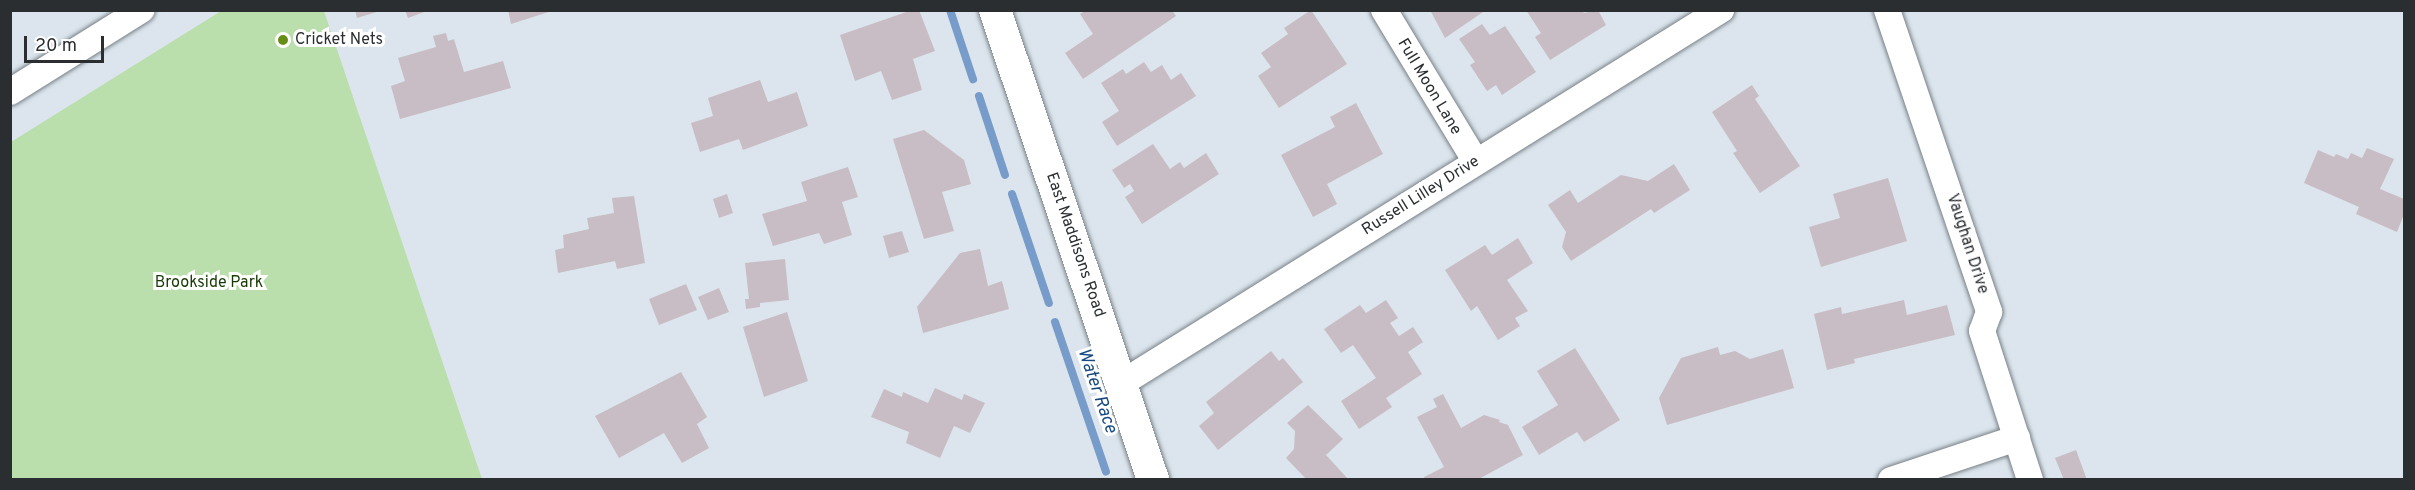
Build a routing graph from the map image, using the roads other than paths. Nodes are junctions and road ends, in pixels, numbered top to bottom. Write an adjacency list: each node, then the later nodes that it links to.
1 (141, 10): 6 (street)
2 (995, 10): 8 (street, East Maddisons Road)
3 (1384, 10): 7 (street, Full Moon Lane)
4 (1720, 10): 7 (street, Russell Lilley Drive)
5 (1887, 10): 9 (street, Vaughan Drive)
6 (12, 86)
7 (1476, 162): 8 (street, Russell Lilley Drive)
8 (1122, 383): 10 (street, East Maddisons Road)
9 (2017, 438): 11 (street); 12 (street, Vaughan Drive)
10 (1153, 480)
11 (1891, 480)
12 (2030, 480)

